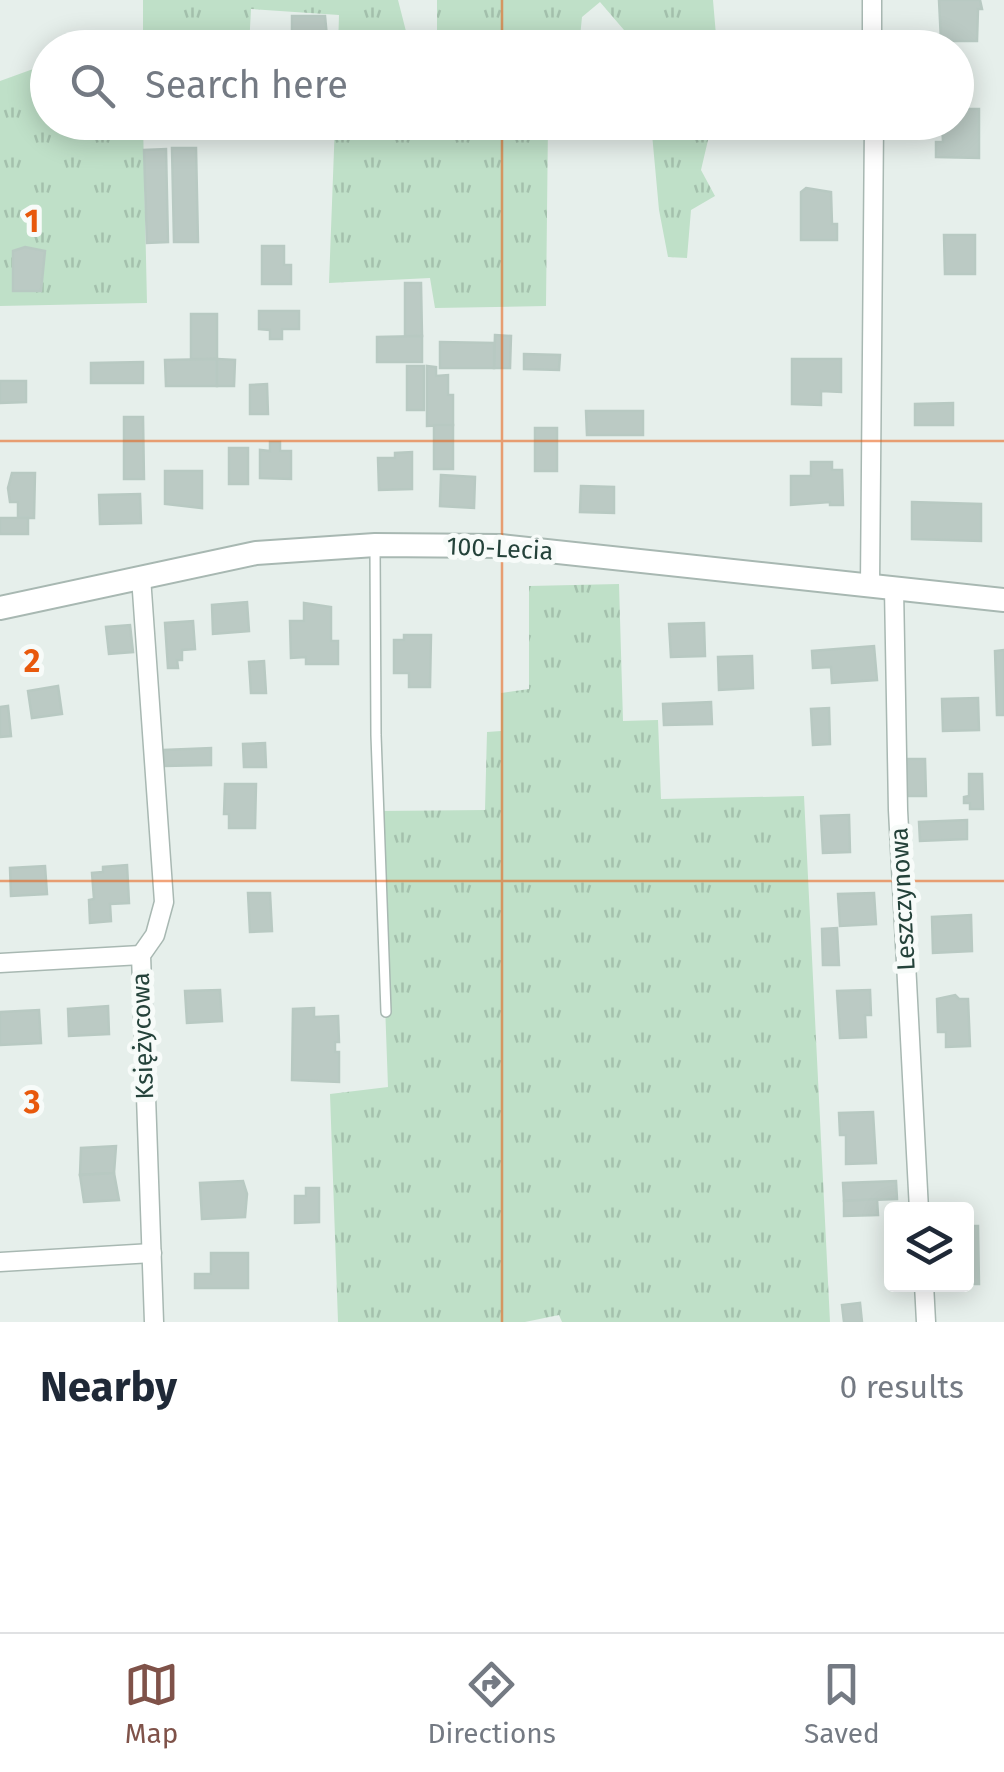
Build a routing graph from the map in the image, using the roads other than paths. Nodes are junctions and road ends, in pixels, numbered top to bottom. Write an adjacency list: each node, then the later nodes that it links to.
1 (872, 0): 2 (street)
2 (872, 30)
3 (874, 140): 6 (street)
4 (375, 545): 5 (street, 100-Lecia); 6 (street, 100-Lecia); 12 (lane)
5 (142, 577): 9 (street, 100-Lecia); 10 (street, Księżycowa)
6 (870, 584): 7 (street, 100-Lecia)
7 (894, 588): 8 (street, 100-Lecia); 13 (street, Leszczynowa)
8 (1004, 600)
9 (0, 608)
10 (140, 955): 11 (street); 14 (street, Księżycowa)
11 (0, 963)
12 (386, 1012)
13 (920, 1202)
14 (152, 1253): 15 (street); 17 (street, Księżycowa)
15 (0, 1262)
16 (924, 1292): 18 (street)
17 (154, 1322)
18 (926, 1322)

